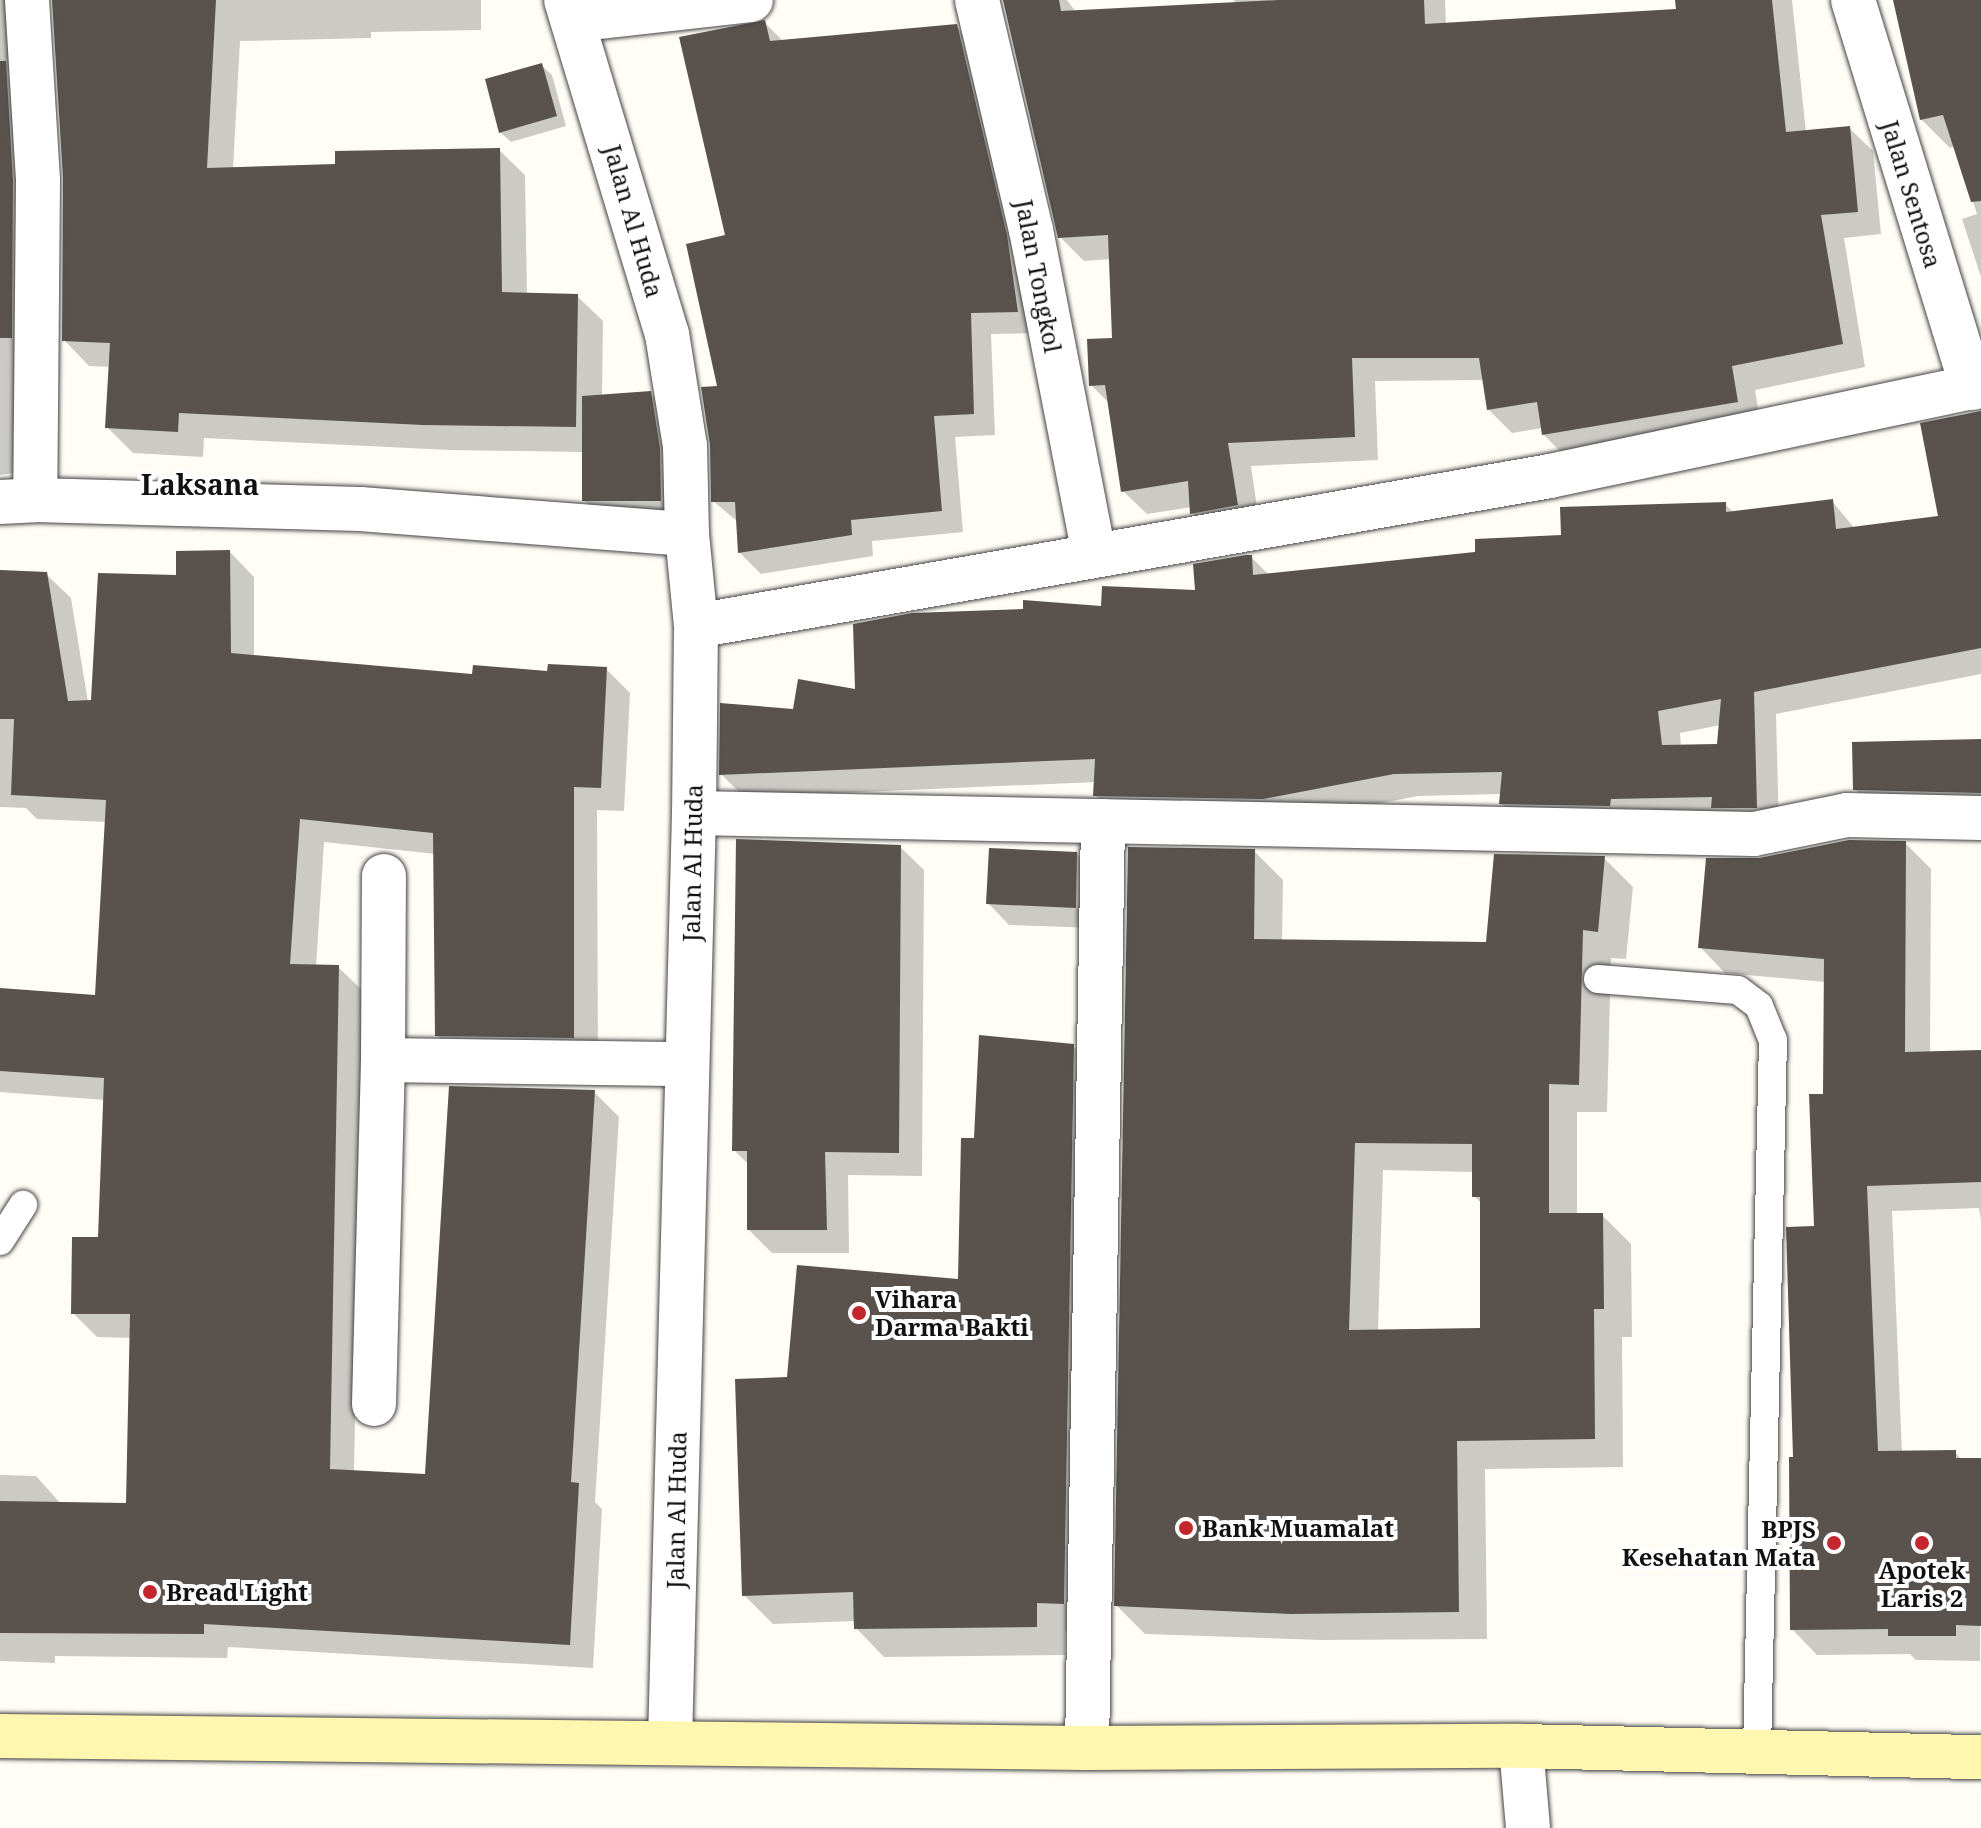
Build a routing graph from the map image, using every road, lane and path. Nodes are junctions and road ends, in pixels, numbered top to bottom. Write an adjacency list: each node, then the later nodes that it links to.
1 (27, 0): 7 (street)
2 (751, 0): 5 (street)
3 (977, 0): 9 (street, Jalan Tongkol)
4 (1853, 0): 6 (street, Jalan Sentosa)
5 (569, 10): 8 (street, Jalan Al Huda)
6 (1976, 386): 9 (street)
7 (18, 501): 8 (street)
8 (687, 534): 10 (street, Jalan Al Huda)
9 (1094, 555): 10 (street)
10 (696, 626): 11 (street, Jalan Al Huda)
11 (694, 813): 13 (street); 17 (street, Jalan Al Huda)
12 (1981, 818): 13 (street)
13 (1103, 821): 24 (street)
14 (384, 876): 16 (street)
15 (1598, 979): 25 (lane)
16 (383, 1060): 17 (street); 20 (street)
17 (687, 1064): 22 (street, Jalan Al Huda)
18 (23, 1205): 19 (lane)
19 (0, 1241)
20 (374, 1404)
21 (0, 1736): 22 (main road)
22 (670, 1742): 24 (main road)
23 (1521, 1746): 24 (main road); 25 (main road); 27 (street)
24 (1087, 1748)
25 (1757, 1750): 26 (main road)
26 (1981, 1757)
27 (1528, 1828)

